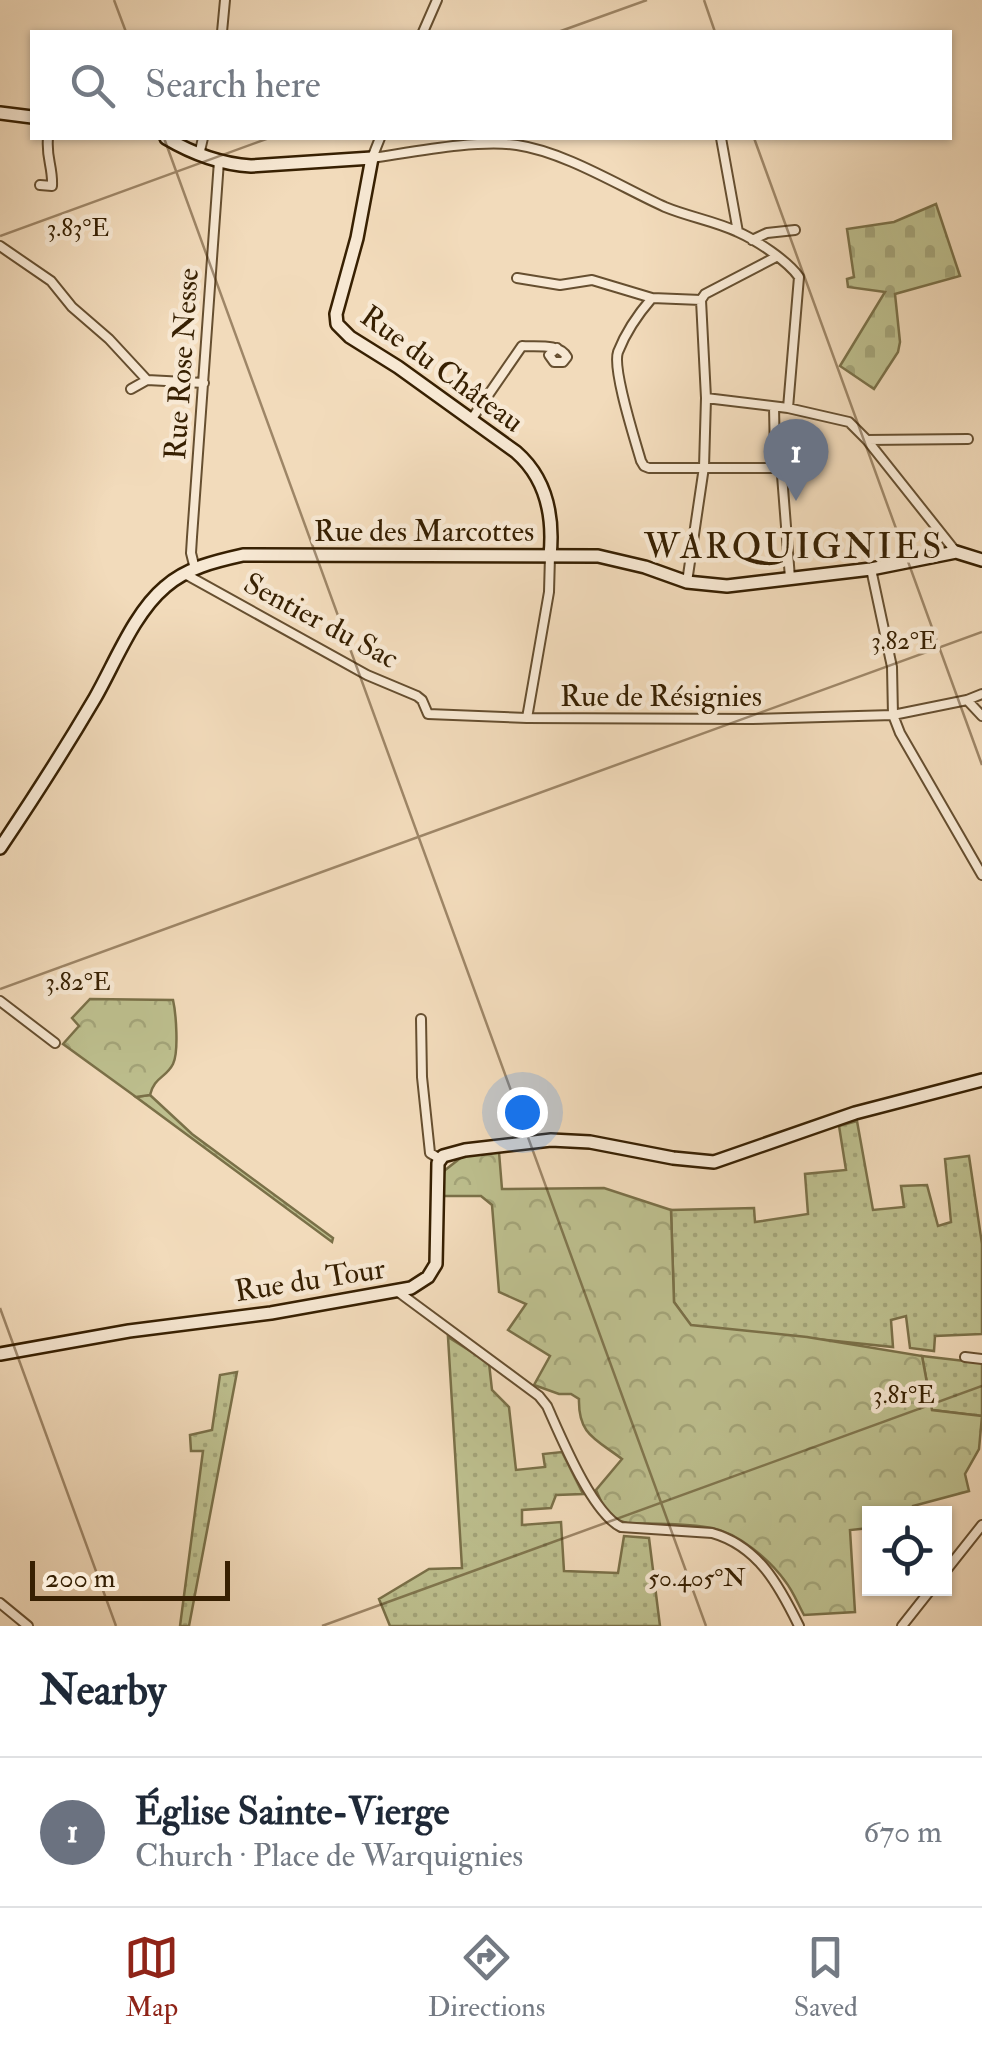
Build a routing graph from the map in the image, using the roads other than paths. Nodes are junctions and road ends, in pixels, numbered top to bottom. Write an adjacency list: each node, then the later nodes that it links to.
1 (226, 0): 3 (street)
2 (437, 0): 4 (street)
3 (222, 30)
4 (424, 30)
5 (0, 114): 6 (street)
6 (30, 117)
7 (48, 140): 15 (street)
8 (170, 140): 12 (street)
9 (203, 140): 12 (street)
10 (379, 140): 13 (street)
11 (721, 140): 17 (street)
12 (199, 155): 14 (street)
13 (372, 158): 14 (street); 17 (street); 31 (street, Rue du Château)
14 (219, 162): 26 (street, Rue Rose Nesse)
15 (40, 185)
16 (795, 230): 18 (street)
17 (738, 232): 18 (street)
18 (752, 240): 20 (street)
19 (0, 246): 25 (street)
20 (776, 257): 23 (street); 30 (street)
21 (517, 278): 22 (street)
22 (652, 298): 23 (street); 34 (street)
23 (701, 300): 28 (street)
24 (557, 348): 31 (street)
25 (146, 380): 26 (street); 27 (street)
26 (204, 384): 40 (street, Rue Rose Nesse)
27 (131, 388)
28 (706, 398): 29 (street); 34 (street)
29 (774, 407): 30 (street); 35 (street)
30 (788, 408): 33 (street)
31 (471, 420): 37 (street, Rue du Château)
32 (968, 439): 33 (street)
33 (867, 440): 36 (street)
34 (704, 467): 35 (street); 42 (street)
35 (780, 468): 41 (street)
36 (956, 552): 38 (street); 39 (street)
37 (550, 556): 40 (street, Rue des Marcottes); 42 (street); 48 (street, Rue des Marcottes)
38 (982, 560)
39 (871, 568): 41 (street); 46 (street)
40 (190, 571): 45 (street, Sentier du Sac); 49 (street)
41 (790, 578): 42 (street)
42 (687, 582)
43 (982, 694): 44 (street)
44 (967, 700): 46 (street, Rue de Résignies); 47 (street)
45 (428, 714): 48 (street, Rue de Résignies)
46 (896, 715): 48 (street, Rue de Résignies); 50 (street)
47 (982, 716)
48 (527, 718)
49 (0, 848)
50 (982, 875)
51 (0, 1001): 53 (street)
52 (421, 1019): 55 (street)
53 (55, 1043)
54 (982, 1080): 55 (street)
55 (440, 1159): 56 (street, Rue du Tour)
56 (398, 1292): 57 (street, Rue du Tour); 66 (street)
57 (0, 1354)
58 (966, 1357): 59 (street)
59 (982, 1359)
60 (982, 1525): 61 (street)
61 (977, 1540): 62 (street)
62 (952, 1565)
63 (926, 1596): 67 (street)
64 (0, 1602): 65 (street)
65 (28, 1626)
66 (800, 1626)
67 (902, 1626)

